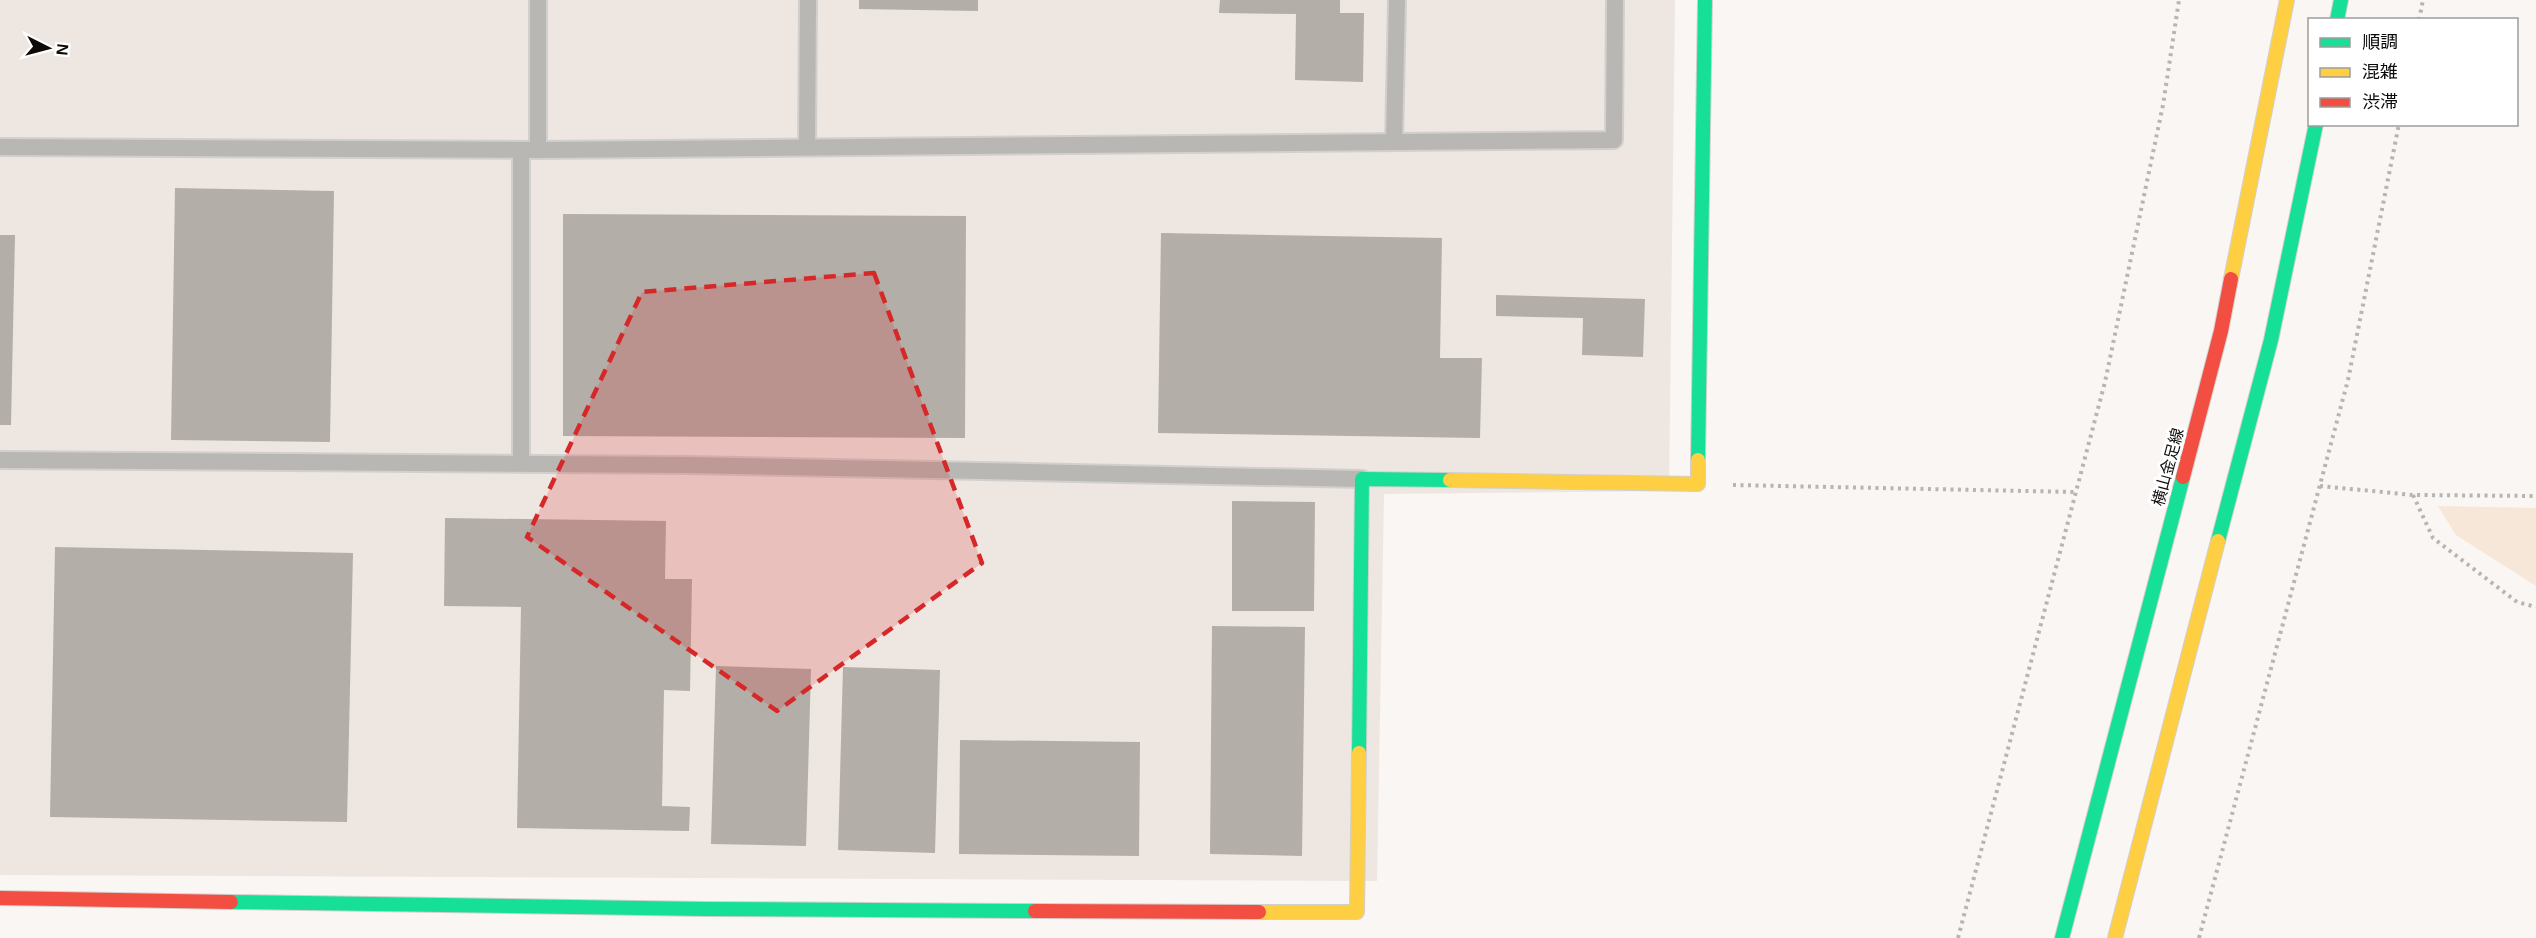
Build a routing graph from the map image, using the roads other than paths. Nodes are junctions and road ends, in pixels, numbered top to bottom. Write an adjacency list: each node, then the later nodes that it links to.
1 (538, 0): 13 (lane)
2 (808, 0): 11 (lane)
3 (1397, 0): 10 (lane)
4 (1615, 0): 10 (lane)
5 (1704, 0): 16 (street)
6 (2287, 0): 18 (street, 横山金足線)
7 (2341, 0): 8 (street)
8 (2337, 18)
9 (2316, 126): 19 (street)
10 (1394, 142): 11 (lane)
11 (807, 146): 13 (lane)
12 (0, 147): 13 (lane)
13 (529, 150): 15 (lane)
14 (0, 460): 15 (lane)
15 (521, 463): 16 (lane)
16 (1362, 479): 17 (street)
17 (0, 898)
18 (2062, 938)
19 (2115, 938)

